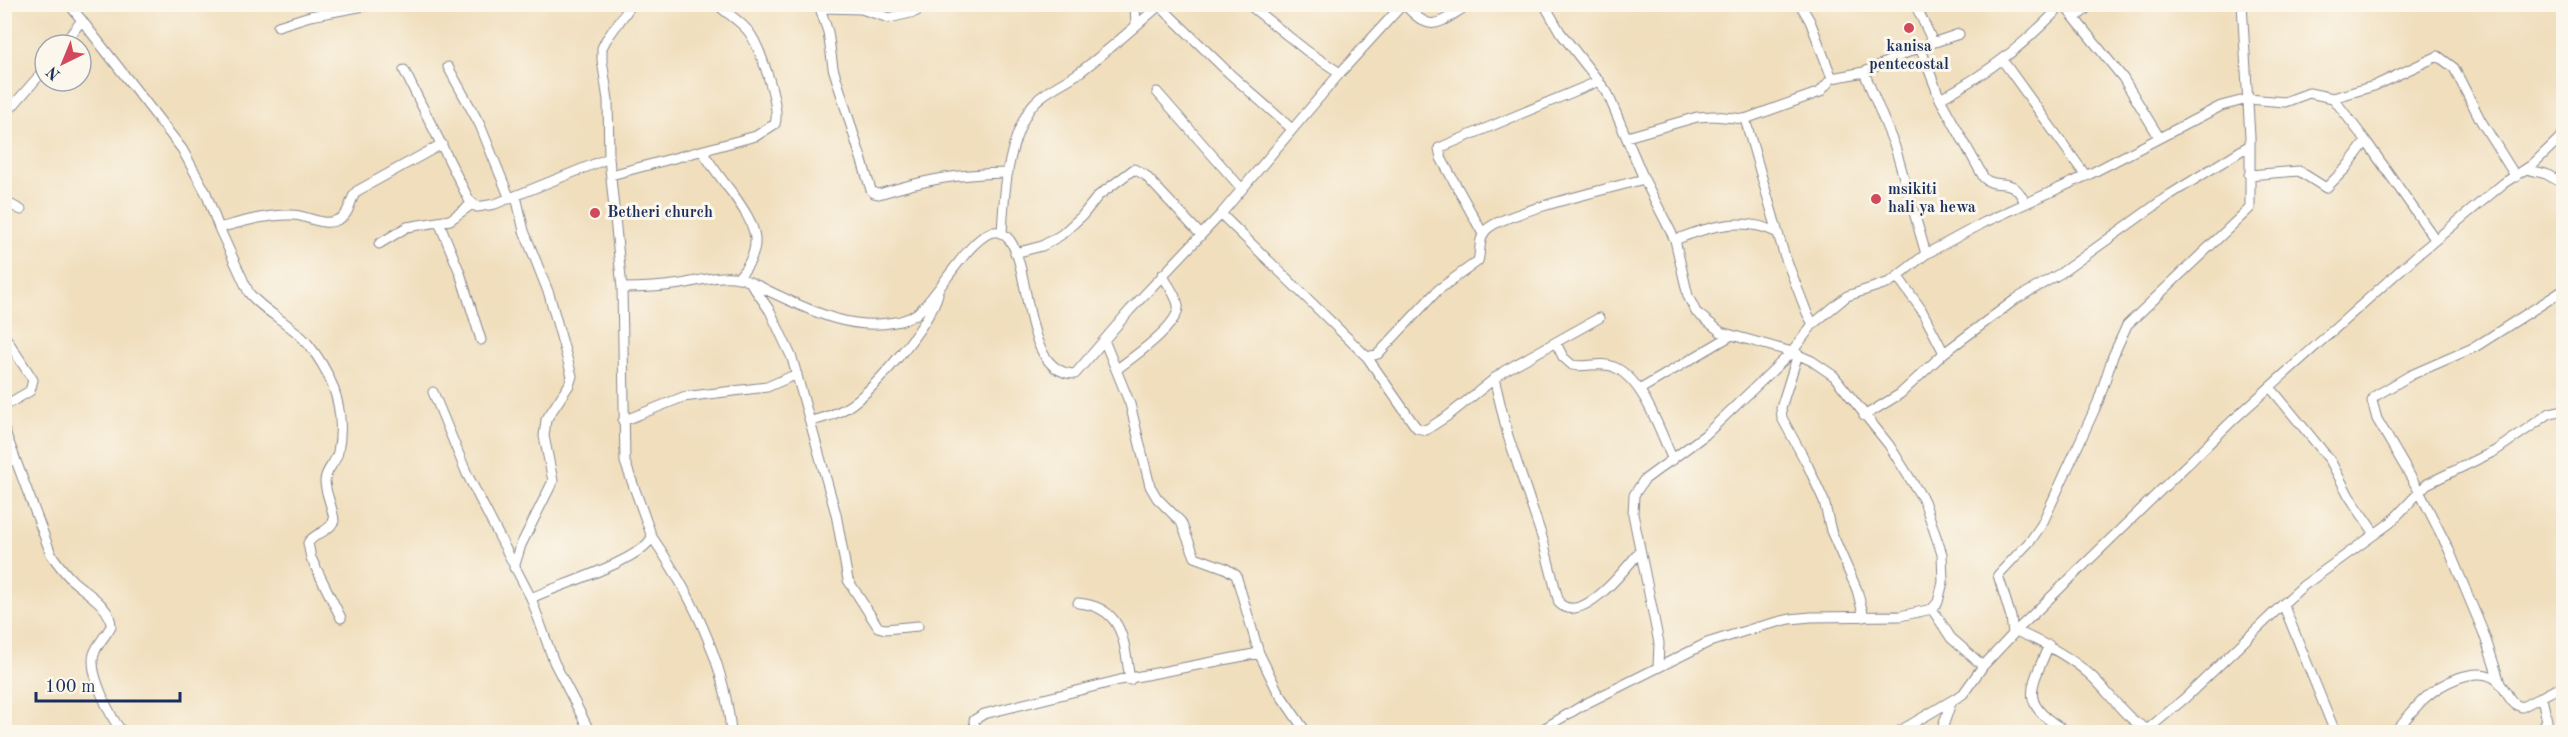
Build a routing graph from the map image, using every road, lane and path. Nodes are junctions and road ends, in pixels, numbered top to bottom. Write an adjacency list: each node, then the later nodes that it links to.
1 (69, 4): 18 (street)
2 (375, 4): 19 (street)
3 (632, 4): 47 (street)
4 (717, 4): 46 (street)
5 (929, 4): 49 (street)
6 (1135, 4): 20 (street)
7 (1248, 4): 29 (street)
8 (1403, 4): 9 (street); 29 (street)
9 (1470, 4)
10 (1544, 4): 31 (street)
11 (1800, 4): 30 (street)
12 (1915, 4): 23 (street)
13 (2063, 4): 17 (street); 25 (street)
14 (2092, 4): 17 (street)
15 (2242, 4): 36 (street)
16 (1161, 5): 20 (street); 39 (street)
17 (2075, 18): 42 (street)
18 (82, 20): 21 (street); 64 (street)
19 (278, 26)
20 (1136, 26): 49 (street)
21 (72, 33)
22 (1959, 34): 23 (street)
23 (1933, 42): 24 (street)
24 (1920, 47): 28 (street); 35 (street)
25 (2003, 61): 35 (street); 52 (street)
26 (448, 67): 57 (street)
27 (404, 70): 44 (street)
28 (1863, 72): 30 (street); 73 (street)
29 (1340, 73): 39 (street)
30 (1832, 78): 38 (street)
31 (1599, 81): 41 (street); 68 (street)
32 (33, 83): 37 (street)
33 (1157, 92): 56 (street)
34 (2333, 98): 36 (street); 43 (street); 53 (street)
35 (1940, 99): 59 (street)
36 (2248, 99): 42 (street); 45 (street)
37 (4, 116)
38 (1745, 119): 41 (street); 65 (street)
39 (1292, 129): 56 (street)
40 (2564, 135): 48 (street)
41 (1627, 137): 54 (street)
42 (2159, 137): 52 (street)
43 (2366, 141): 51 (street); 69 (street)
44 (442, 144): 60 (street); 64 (street)
45 (2250, 145): 51 (street); 89 (street)
46 (702, 151): 50 (street); 76 (street)
47 (609, 158): 50 (street); 57 (street)
48 (2526, 170): 53 (street); 55 (street)
49 (1008, 173): 66 (street)
50 (611, 175): 78 (street)
51 (2249, 175): 116 (street)
52 (2086, 176): 59 (street)
53 (2516, 177): 69 (street)
54 (1644, 179): 68 (street); 70 (street)
55 (2564, 184)
56 (1242, 189): 62 (street)
57 (513, 197): 60 (street); 108 (street)
58 (4, 201): 61 (street)
59 (2025, 203): 73 (street)
60 (472, 204): 63 (street)
61 (21, 210)
62 (1221, 214): 67 (street); 90 (street)
63 (440, 222): 71 (street); 85 (street)
64 (219, 228): 114 (street)
65 (1778, 233): 70 (street); 82 (street)
66 (1002, 234): 72 (street); 80 (street)
67 (1200, 234): 72 (street); 74 (street)
68 (1483, 234): 90 (street)
69 (2435, 239): 94 (street)
70 (1675, 240): 84 (street)
71 (379, 244)
72 (1015, 253): 86 (street)
73 (1926, 254): 75 (street)
74 (1162, 275): 86 (street); 91 (street)
75 (1898, 277): 82 (street); 89 (street)
76 (738, 278): 77 (street); 78 (street)
77 (751, 283): 80 (street); 92 (street)
78 (622, 288): 100 (street)
79 (2564, 290): 104 (street)
80 (938, 291): 101 (street)
81 (1599, 318): 87 (street)
82 (1813, 324): 88 (street)
83 (4, 335): 97 (street)
84 (1733, 335): 88 (street); 95 (street)
85 (481, 340)
86 (1104, 340): 91 (street)
87 (1556, 343): 93 (street); 95 (street)
88 (1795, 353): 99 (street); 103 (street); 113 (street)
89 (1944, 353): 99 (street)
90 (1367, 357): 93 (street)
91 (1117, 369): 118 (street)
92 (797, 374): 100 (street); 101 (street)
93 (1494, 378): 107 (street)
94 (2270, 387): 105 (street); 116 (street)
95 (1639, 390): 103 (street)
96 (433, 392): 108 (street)
97 (4, 406)
98 (2564, 410): 104 (street)
99 (1864, 416): 112 (street)
100 (623, 421): 106 (street)
101 (811, 421): 115 (street)
102 (4, 429): 127 (street)
103 (1673, 460): 107 (street)
104 (2419, 491): 105 (street); 122 (street)
105 (2375, 534): 111 (street)
106 (652, 537): 109 (street); 129 (street)
107 (1640, 551): 120 (street)
108 (514, 568): 109 (street)
109 (531, 598): 128 (street)
110 (1078, 603): 121 (street)
111 (2283, 604): 126 (street); 137 (street)
112 (1932, 609): 113 (street); 119 (street)
113 (1864, 617): 120 (street)
114 (341, 618)
115 (918, 626)
116 (2015, 632): 117 (street); 119 (street)
117 (2049, 645): 126 (street); 135 (street)
118 (1259, 653): 121 (street); 131 (street)
119 (1983, 666): 125 (street)
120 (1658, 667): 132 (street)
121 (1131, 680): 130 (street)
122 (2500, 683): 124 (street); 138 (street)
123 (2564, 685): 124 (street)
124 (2542, 698): 139 (street)
125 (1951, 703): 133 (street); 134 (street)
126 (2147, 730): 136 (street)
127 (122, 732)
128 (590, 732)
129 (730, 732)
130 (976, 732)
131 (1306, 732)
132 (1538, 732)
133 (1898, 732)
134 (1941, 732)
135 (2067, 732)
136 (2157, 732)
137 (2335, 732)
138 (2394, 732)
139 (2538, 732)

